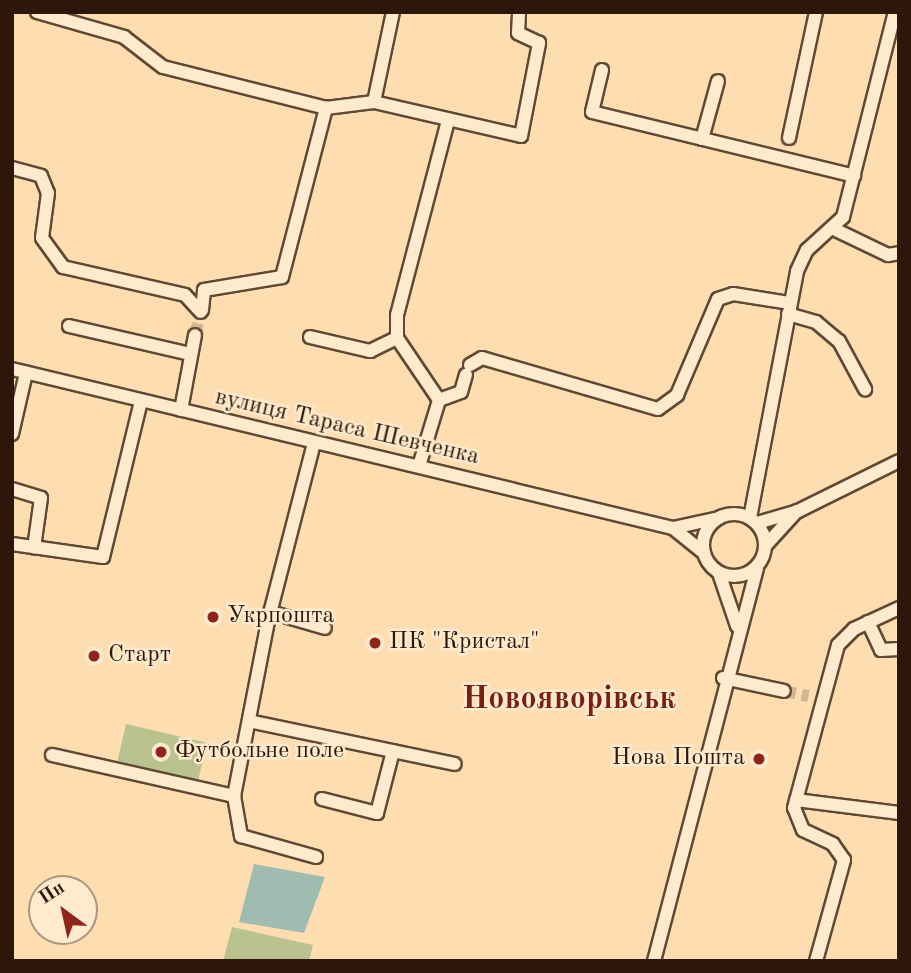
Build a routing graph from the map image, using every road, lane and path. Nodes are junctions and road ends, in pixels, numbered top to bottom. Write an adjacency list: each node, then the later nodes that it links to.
1 (37, 12): 6 (street)
2 (393, 12): 10 (street)
3 (519, 12): 12 (street)
4 (816, 12): 13 (street)
5 (895, 12): 7 (street)
6 (53, 14): 11 (street)
7 (892, 51): 16 (street)
8 (602, 70): 14 (street)
9 (718, 81): 14 (street)
10 (373, 102): 11 (street); 12 (street)
11 (326, 108): 15 (street)
12 (448, 120): 23 (street)
13 (789, 138)
14 (702, 139): 16 (street)
15 (12, 168)
16 (854, 176): 17 (street)
17 (836, 230): 18 (street); 19 (street)
18 (899, 253)
19 (789, 308): 27 (street); 28 (street); 38 (street)
20 (69, 326): 24 (street)
21 (195, 335): 24 (street)
22 (310, 337): 23 (street)
23 (397, 338): 28 (street)
24 (190, 354): 30 (street)
25 (12, 369): 26 (street, вулиця Тараса Шевченка)
26 (26, 373): 29 (street, вулиця Тараса Шевченка); 31 (street)
27 (865, 389)
28 (439, 400): 34 (street)
29 (141, 401): 30 (street, вулиця Тараса Шевченка); 42 (street)
30 (181, 410): 32 (street, вулиця Тараса Шевченка)
31 (12, 433)
32 (313, 443): 34 (street, вулиця Тараса Шевченка); 47 (street)
33 (899, 461): 36 (street)
34 (419, 466): 39 (street, вулиця Тараса Шевченка)
35 (12, 489): 42 (street)
36 (797, 511): 38 (street); 41 (street)
37 (719, 518): 38 (street); 39 (street, вулиця Тараса Шевченка); 43 (street)
38 (753, 521): 41 (street)
39 (673, 528): 43 (street, вулиця Тараса Шевченка)
40 (12, 544): 42 (street)
41 (766, 545): 44 (street)
42 (34, 548)
43 (704, 553): 45 (street)
44 (757, 568): 45 (street); 49 (street)
45 (719, 572): 49 (street)
46 (899, 607): 48 (street)
47 (270, 612): 50 (street); 56 (street)
48 (868, 622): 51 (street); 55 (street)
49 (737, 626): 52 (street)
50 (325, 628)
51 (899, 649)
52 (723, 678): 53 (street); 65 (street)
53 (784, 691)
54 (808, 696): 55 (street)
55 (821, 699): 62 (street)
56 (249, 722): 57 (street); 60 (street)
57 (393, 751): 59 (street); 61 (street)
58 (52, 755): 60 (street)
59 (455, 764)
60 (234, 796): 64 (street)
61 (322, 799)
62 (796, 800): 63 (street); 66 (street)
63 (899, 813)
64 (316, 857)
65 (654, 961)
66 (816, 961)

